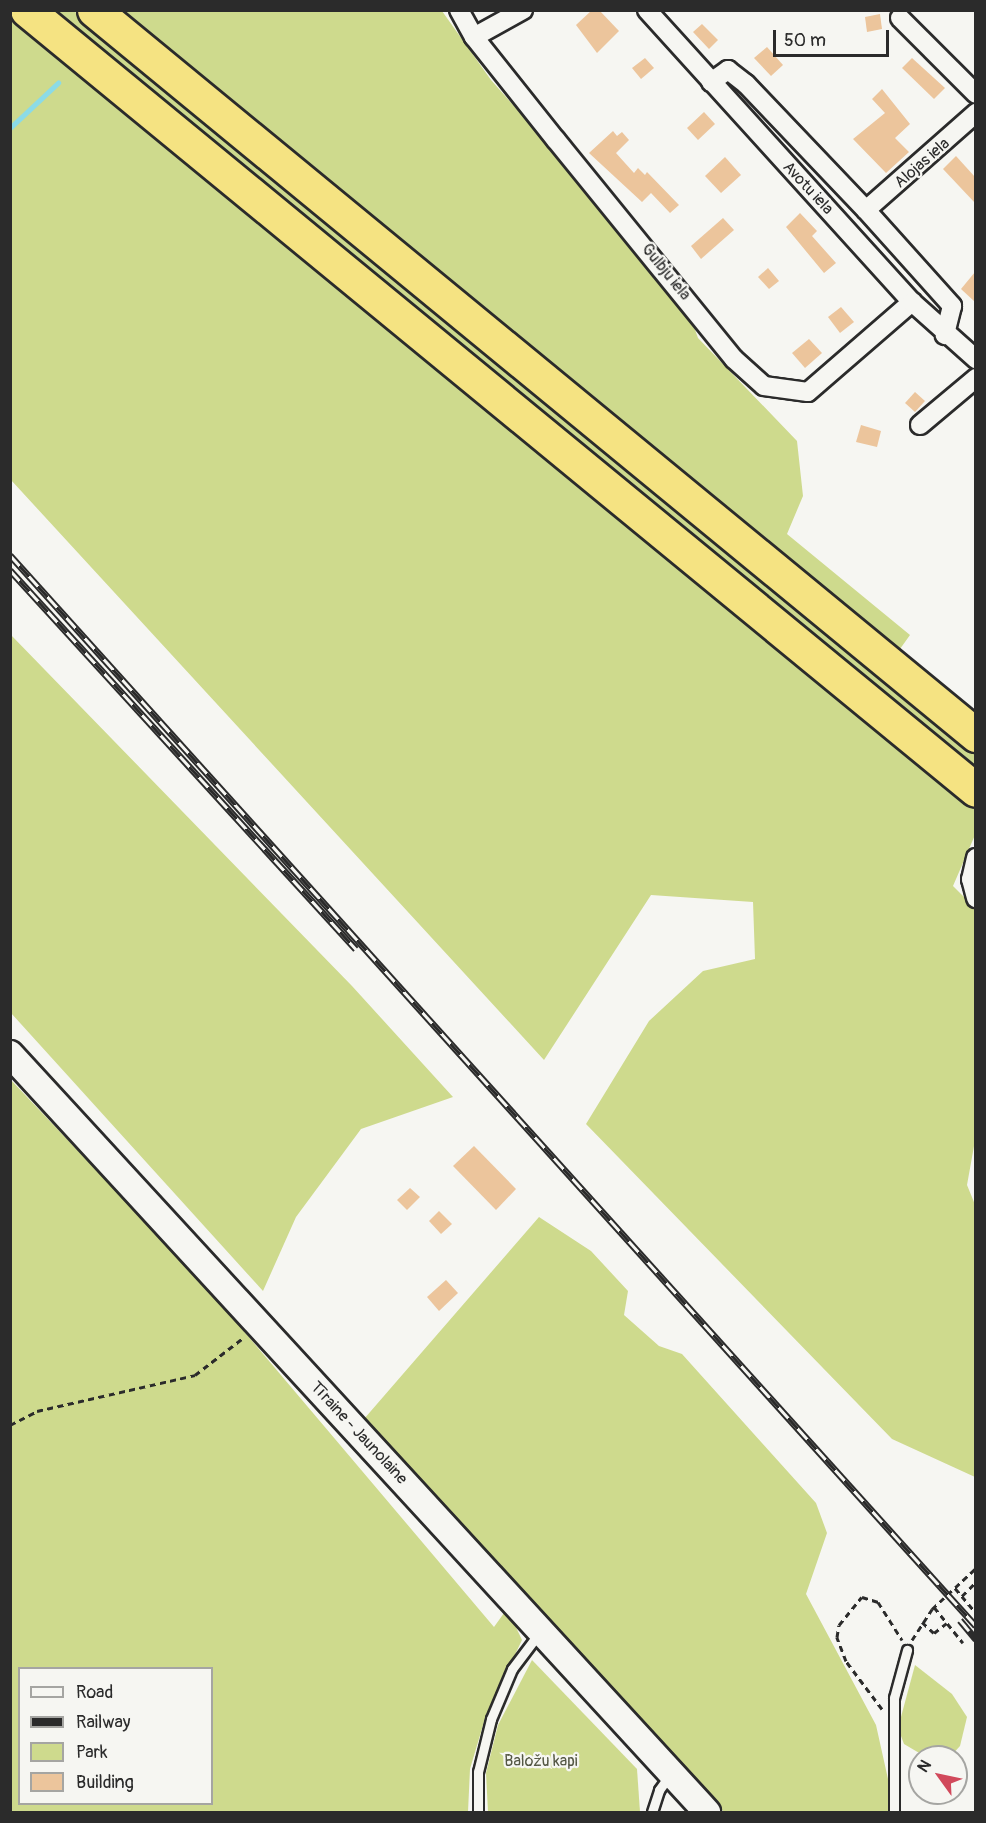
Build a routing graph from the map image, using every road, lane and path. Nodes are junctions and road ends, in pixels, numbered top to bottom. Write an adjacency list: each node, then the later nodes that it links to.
1 (27, 10): 18 (highway)
2 (94, 10): 17 (highway)
3 (459, 10): 7 (street, Gulbju iela)
4 (524, 10): 7 (street)
5 (647, 10): 8 (street, Avotu iela)
6 (900, 18): 9 (street)
7 (474, 37): 12 (street, Gulbju iela)
8 (711, 82): 11 (street); 12 (street, Avotu iela)
9 (975, 94)
10 (975, 113): 11 (street, Alojas iela)
11 (866, 210): 13 (street)
12 (912, 302): 13 (street, Avotu iela)
13 (945, 335): 14 (street, Avotu iela)
14 (975, 359)
15 (975, 378): 16 (street)
16 (920, 425)
17 (975, 735)
18 (975, 789)
19 (975, 858): 20 (street)
20 (975, 898)
21 (10, 1054): 22 (main road, Tīraine - Jaunolaine)
22 (260, 1324): 23 (path); 32 (main road, Tīraine - Jaunolaine)
23 (10, 1425)
24 (975, 1571): 26 (path)
25 (975, 1582): 27 (path)
26 (955, 1588): 27 (path); 28 (path)
27 (962, 1596): 29 (path)
28 (934, 1607): 30 (path); 31 (path)
29 (975, 1613)
30 (922, 1622): 31 (path); 34 (path)
31 (947, 1623): 33 (path)
32 (542, 1630): 36 (main road, Tīraine - Jaunolaine); 37 (lane)
33 (963, 1643)
34 (907, 1650): 35 (lane); 35 (path)
35 (893, 1721): 40 (lane)
36 (672, 1773): 38 (lane); 39 (main road, Tīraine - Jaunolaine)
37 (478, 1812)
38 (652, 1812)
39 (706, 1812)
40 (894, 1812)

